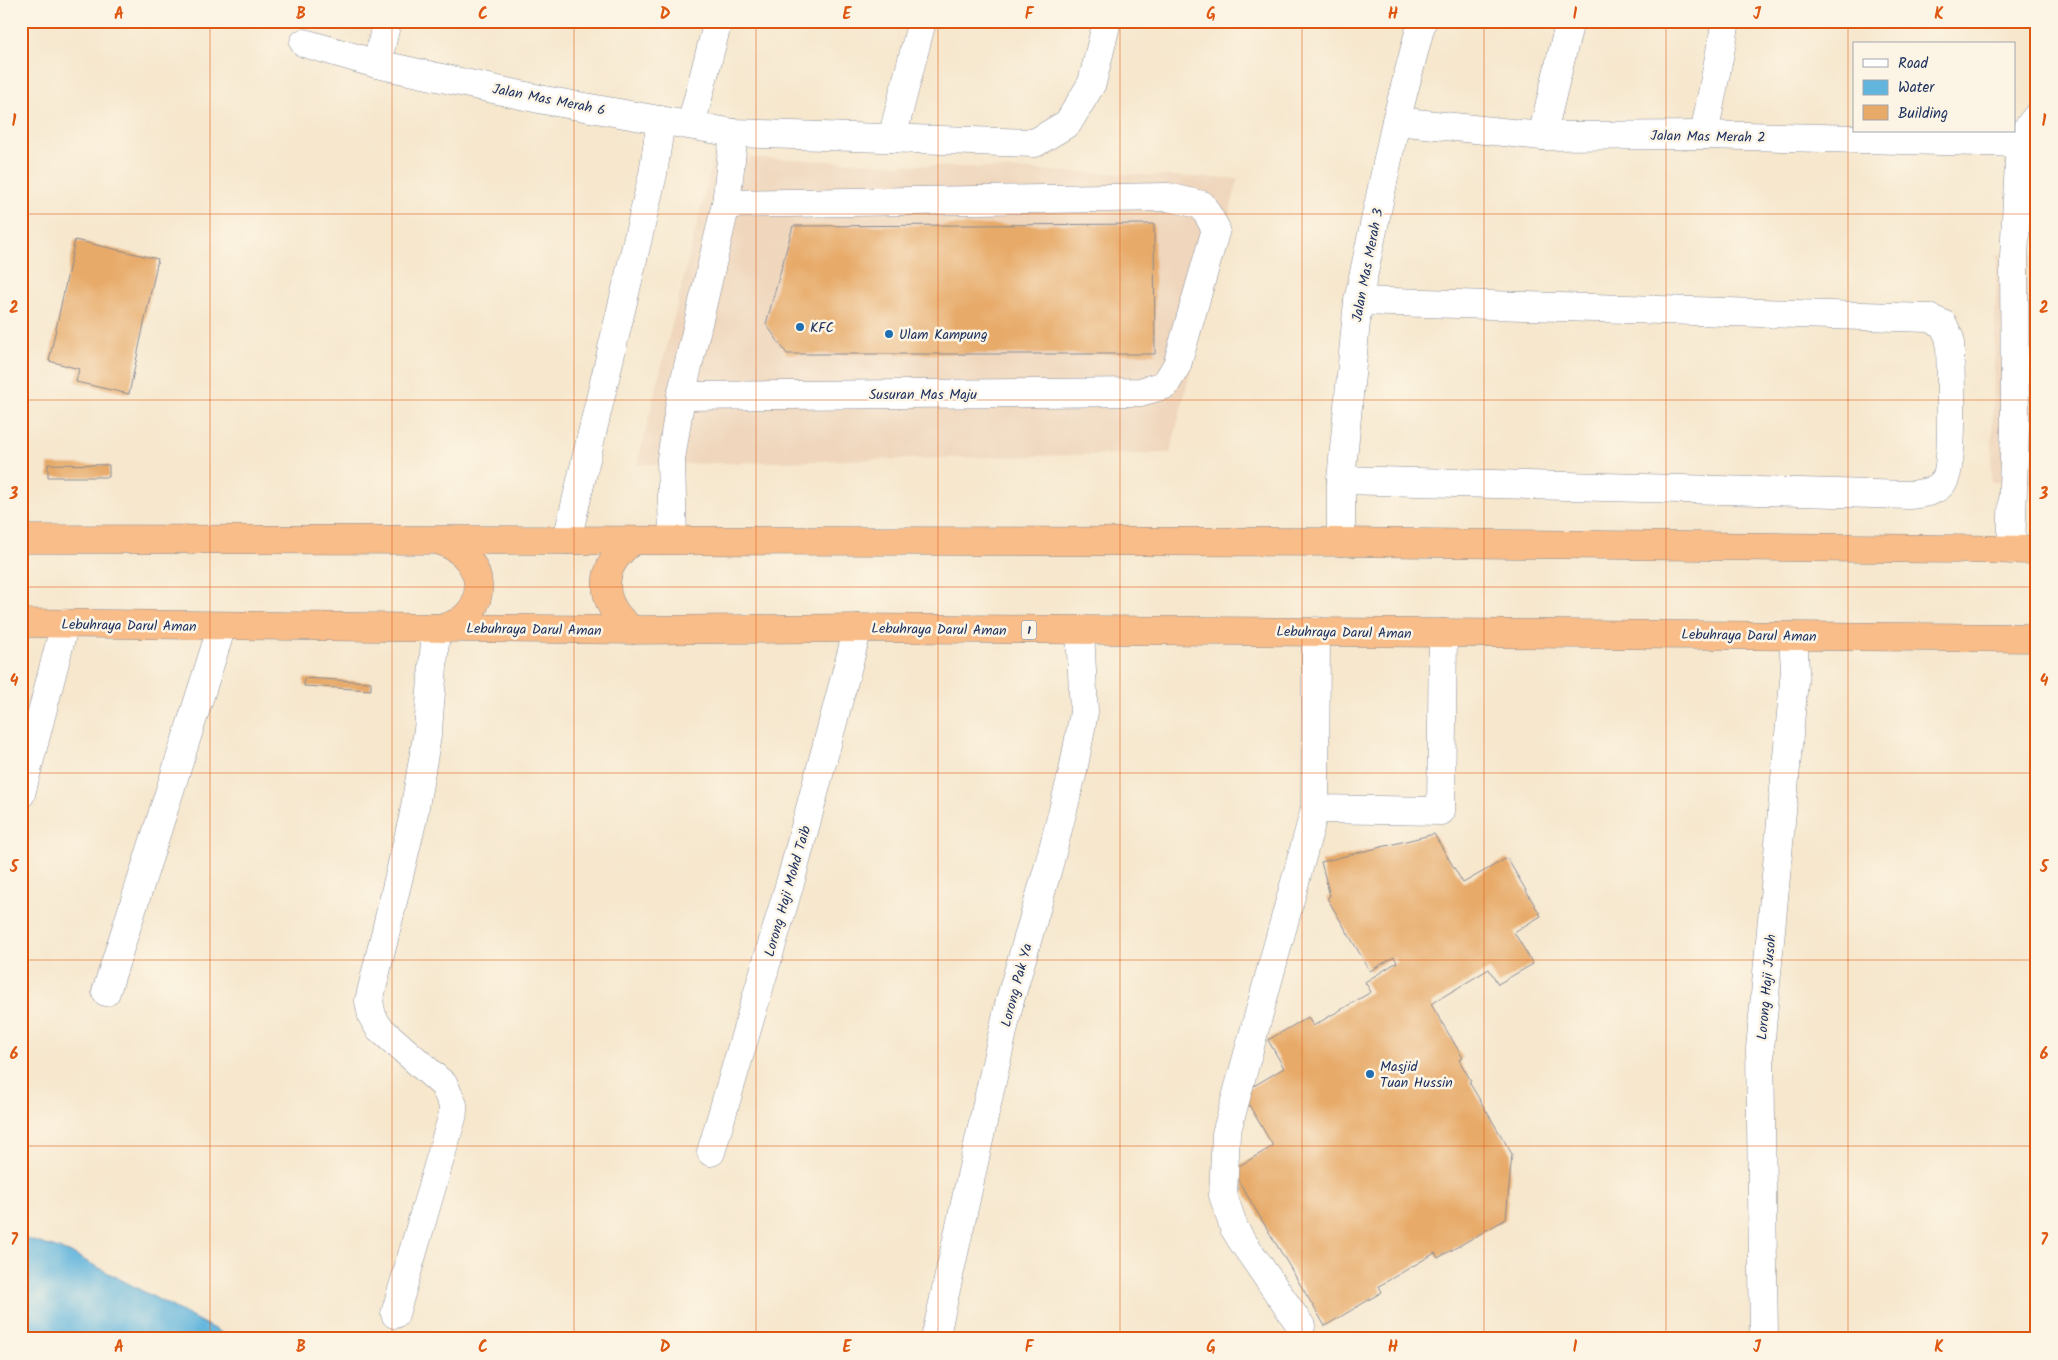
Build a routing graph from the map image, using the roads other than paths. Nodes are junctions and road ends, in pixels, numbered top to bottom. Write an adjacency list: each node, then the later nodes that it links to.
1 (387, 21): 9 (street)
2 (718, 21): 13 (street)
3 (922, 21): 17 (street)
4 (1107, 21): 17 (street, Jalan Mas Merah 6)
5 (1422, 21): 12 (street, Jalan Mas Merah 3)
6 (1570, 21): 16 (street)
7 (1726, 21): 15 (street)
8 (304, 43): 9 (street, Jalan Mas Merah 6)
9 (377, 64): 11 (street, Jalan Mas Merah 6)
10 (2037, 116): 18 (street)
11 (661, 120): 13 (street, Jalan Mas Merah 6); 26 (street)
12 (1396, 122): 16 (street, Jalan Mas Merah 2); 21 (street, Jalan Mas Merah 3)
13 (691, 125): 14 (street, Jalan Mas Merah 6)
14 (734, 133): 17 (street, Jalan Mas Merah 6); 19 (street)
15 (1704, 135): 16 (street, Jalan Mas Merah 2); 18 (street, Jalan Mas Merah 2)
16 (1542, 136)
17 (892, 138)
18 (2020, 142): 20 (street)
19 (726, 204): 22 (street); 22 (street, Susuran Mas Maju)
20 (2026, 257): 23 (street)
21 (1358, 300): 24 (street, Jalan Mas Merah 3); 24 (street)
22 (681, 396): 27 (street)
23 (2026, 425): 31 (street)
24 (1341, 480): 30 (street, Jalan Mas Merah 3)
25 (21, 539): 28 (highway)
26 (567, 540): 28 (highway); 29 (highway)
27 (673, 540): 29 (highway); 30 (highway)
28 (440, 541): 35 (highway)
29 (633, 541): 37 (highway)
30 (1341, 542): 31 (highway)
31 (2024, 550)
32 (21, 623): 33 (highway, Lebuhraya Darul Aman / 1)
33 (65, 623): 34 (highway, Lebuhraya Darul Aman / 1); 43 (street)
34 (222, 626): 35 (highway, Lebuhraya Darul Aman / 1); 45 (street)
35 (439, 628): 37 (highway, Lebuhraya Darul Aman / 1); 47 (street)
36 (858, 628): 37 (highway, Lebuhraya Darul Aman / 1); 38 (highway, Lebuhraya Darul Aman / 1); 46 (street, Lorong Haji Mohd Taib)
37 (633, 630)
38 (1080, 631): 39 (highway, Lebuhraya Darul Aman / 1); 49 (street, Lorong Pak Ya)
39 (1316, 631): 40 (highway, Lebuhraya Darul Aman / 1); 44 (street)
40 (1443, 633): 41 (highway, Lebuhraya Darul Aman / 1); 44 (street)
41 (1792, 636): 42 (highway, Lebuhraya Darul Aman / 1); 50 (street, Lorong Haji Jusoh)
42 (2037, 638)
43 (21, 794)
44 (1314, 809): 48 (street)
45 (106, 992)
46 (711, 1152)
47 (395, 1314)
48 (1301, 1326)
49 (935, 1339)
50 (1764, 1339)

